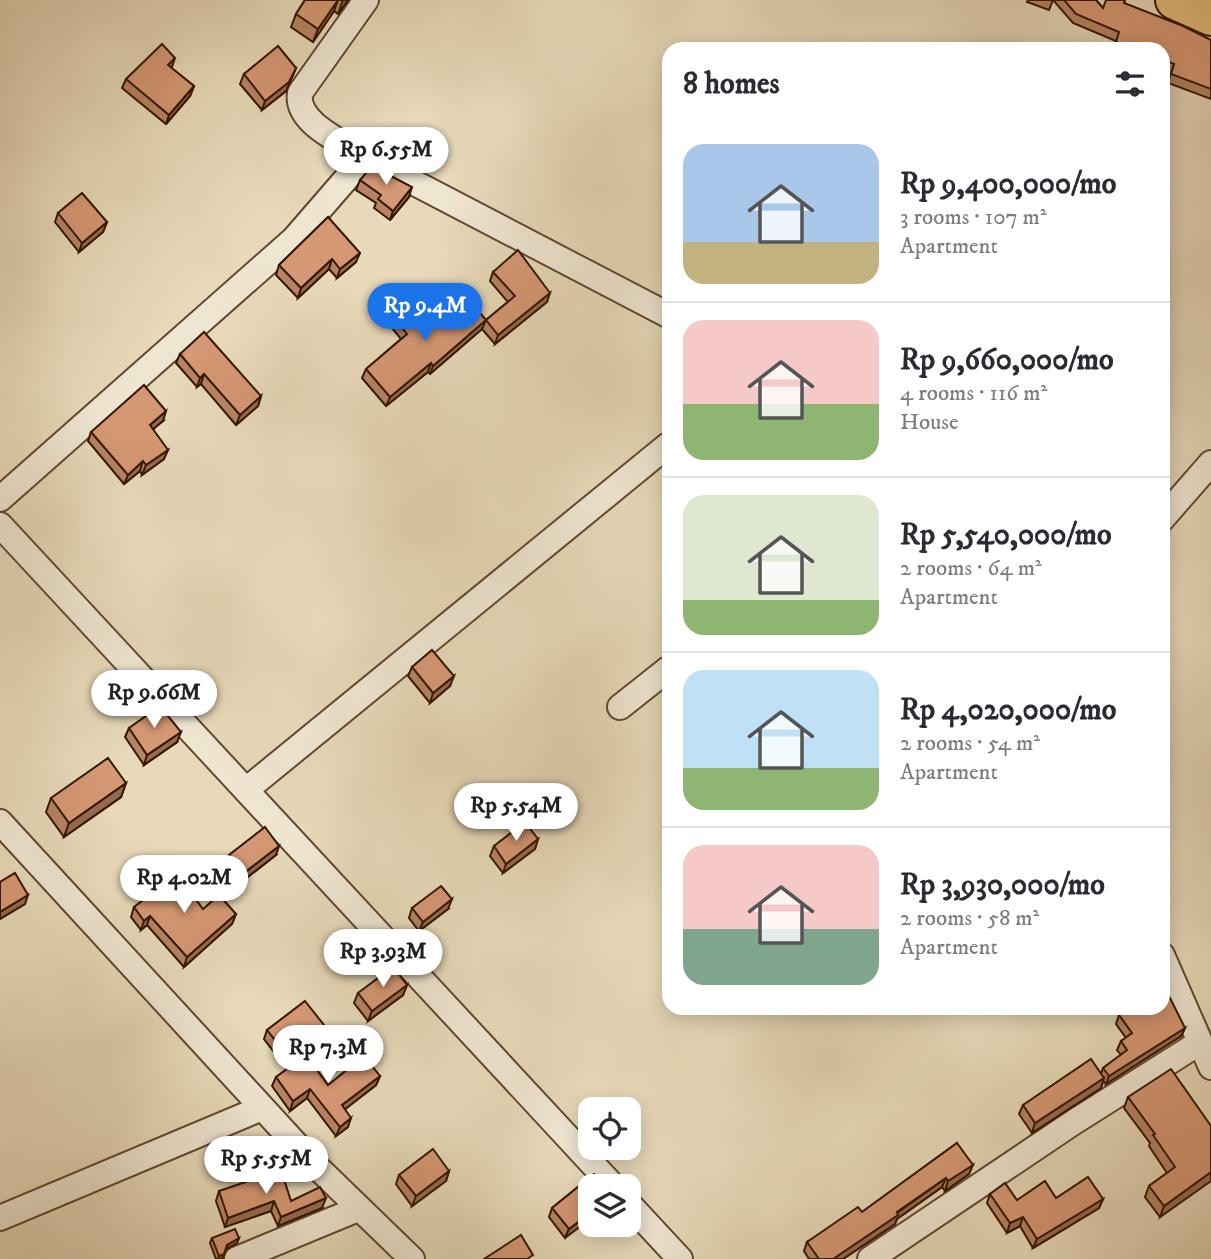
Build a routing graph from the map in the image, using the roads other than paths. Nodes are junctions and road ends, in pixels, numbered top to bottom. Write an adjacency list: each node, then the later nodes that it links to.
1 (366, 0): 4 (street)
2 (1175, 0): 3 (highway)
3 (1211, 16)
4 (365, 157): 5 (street); 8 (street)
5 (662, 312)
6 (662, 450): 13 (street)
7 (1211, 463): 9 (street)
8 (0, 499)
9 (1170, 510)
10 (0, 525): 13 (street)
11 (662, 674): 12 (street)
12 (620, 707)
13 (246, 790): 19 (street)
14 (0, 822): 18 (street)
15 (1170, 974): 16 (street)
16 (1199, 1043): 17 (street); 26 (street)
17 (1211, 1067)
18 (262, 1108): 20 (street); 22 (street)
19 (602, 1174)
20 (358, 1209): 23 (street); 24 (street)
21 (641, 1217): 25 (street)
22 (0, 1218)
23 (237, 1259)
24 (412, 1259)
25 (680, 1259)
26 (870, 1259)

